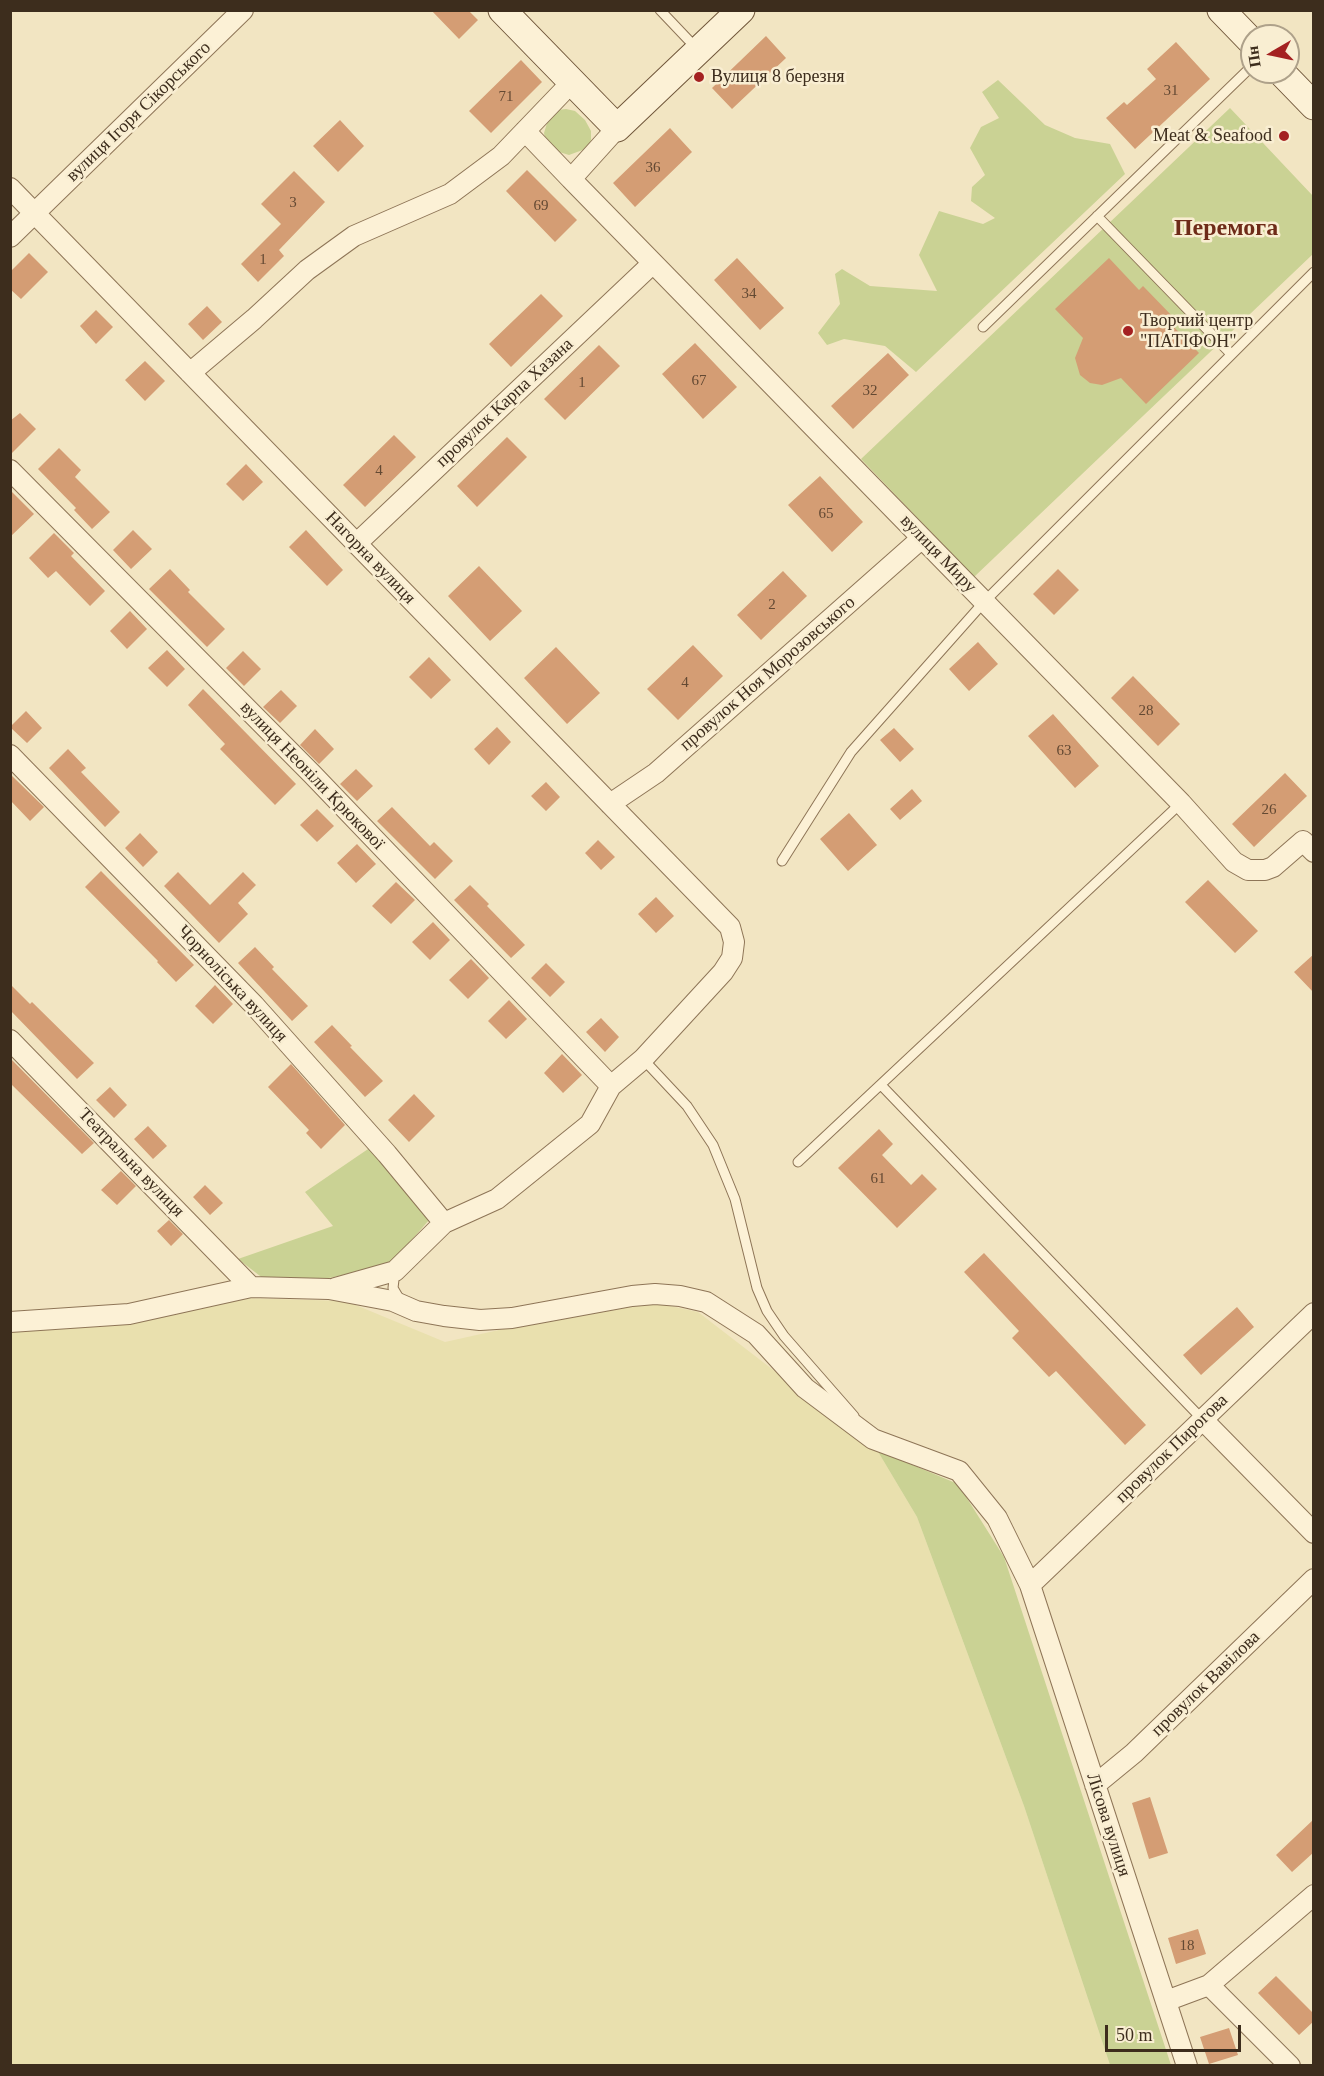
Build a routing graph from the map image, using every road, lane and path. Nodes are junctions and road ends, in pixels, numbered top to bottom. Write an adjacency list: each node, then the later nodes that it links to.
1 (243, 10): 16 (street, вулиця Ігоря Сікорського)
2 (502, 10): 9 (street)
3 (660, 10): 7 (lane)
4 (741, 10): 7 (street)
5 (1221, 10): 6 (street)
6 (1240, 30)
7 (698, 51): 12 (street)
8 (1240, 78): 17 (lane)
9 (572, 82): 12 (street); 13 (street)
10 (1293, 84): 11 (street)
11 (1314, 106)
12 (617, 128): 14 (street)
13 (525, 131): 14 (street, вулиця Миру); 23 (street)
14 (571, 179): 19 (street, вулиця Миру)
15 (10, 188): 16 (street, Нагорна вулиця)
16 (35, 213): 18 (street, вулиця Ігоря Сікорського); 23 (street, Нагорна вулиця)
17 (1097, 216): 21 (lane); 22 (lane)
18 (10, 237)
19 (653, 263): 25 (street, вулиця Миру); 26 (street, провулок Карпа Хазана)
20 (1314, 272): 22 (lane)
21 (983, 327)
22 (1231, 354): 27 (lane)
23 (190, 373): 26 (street, Нагорна вулиця)
24 (10, 470): 36 (street, вулиця Неоніли Крюкової)
25 (922, 538): 27 (street, вулиця Миру); 30 (street, провулок Ноя Морозовського)
26 (356, 543): 30 (street, Нагорна вулиця)
27 (984, 602): 29 (street, вулиця Миру); 32 (lane)
28 (10, 755): 38 (street, Чорноліська вулиця)
29 (1181, 803): 31 (street, вулиця Миру); 35 (lane)
30 (610, 804): 34 (street, Нагорна вулиця)
31 (1310, 841)
32 (782, 861)
33 (10, 1040): 40 (street, Театральна вулиця)
34 (643, 1059): 36 (street); 46 (lane)
35 (881, 1085): 37 (lane); 45 (lane)
36 (611, 1086): 38 (street)
37 (798, 1162)
38 (444, 1223): 39 (street)
39 (395, 1272): 41 (street); 42 (lane)
40 (251, 1287): 41 (street); 44 (street)
41 (329, 1289): 42 (street, Лісова вулиця)
42 (405, 1306): 46 (street, Лісова вулиця)
43 (1314, 1312): 45 (street, провулок Пирогова)
44 (10, 1322)
45 (1203, 1420): 47 (street); 49 (street, провулок Пирогова)
46 (873, 1439): 49 (street, Лісова вулиця)
47 (1314, 1533)
48 (1314, 1580): 50 (street, провулок Вавілова)
49 (1030, 1585): 50 (street, Лісова вулиця)
50 (1095, 1785): 53 (street, Лісова вулиця)
51 (1314, 1894): 52 (street)
52 (1209, 1984): 53 (street); 55 (street)
53 (1166, 2001): 54 (street, Лісова вулиця)
54 (1186, 2066)
55 (1290, 2066)

